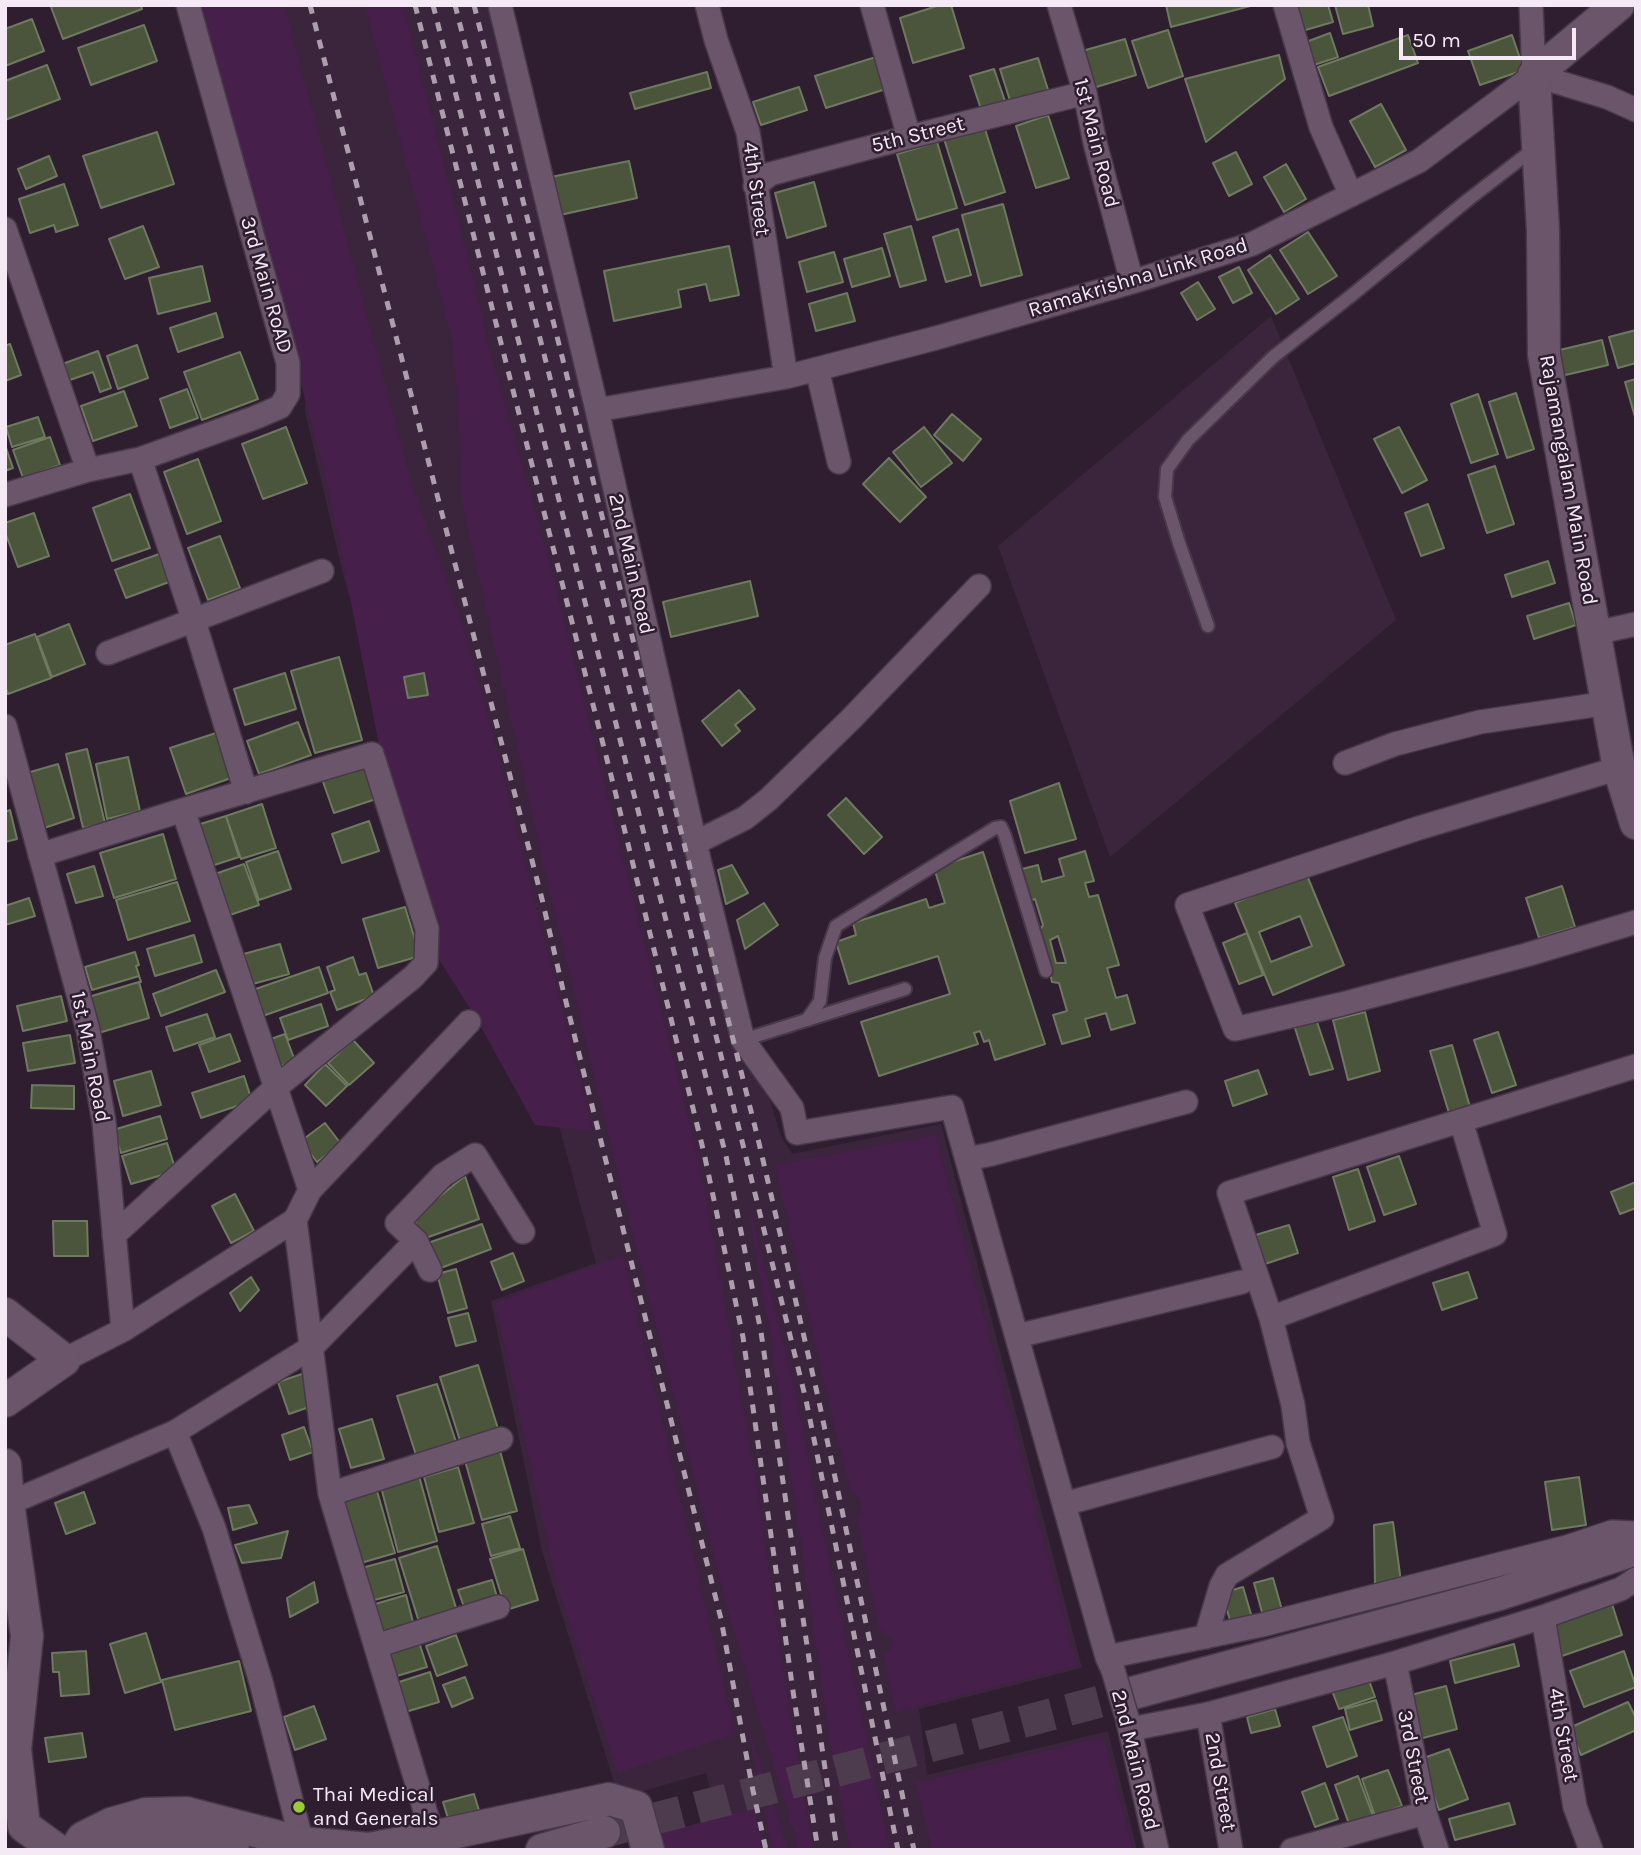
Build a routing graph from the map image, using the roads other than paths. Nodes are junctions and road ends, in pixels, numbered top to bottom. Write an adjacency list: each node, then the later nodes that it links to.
1 (188, 5): 21 (street, 3rd Main RoAD)
2 (707, 5): 14 (street, 4th Street)
3 (872, 5): 12 (street)
4 (1059, 5): 10 (street, 1st Main Road)
5 (1285, 5): 15 (street)
6 (1531, 5): 9 (street, Rajamangalam Main Road)
7 (1618, 5): 9 (street, Ramakrishna Link Road)
8 (502, 6): 20 (street, 2nd Main Road)
9 (1534, 75): 11 (street); 13 (street, Rajamangalam Main Road); 15 (street, Ramakrishna Link Road)
10 (1085, 93): 12 (street, 5th Street); 17 (street, 1st Main Road)
11 (1636, 110)
12 (909, 137): 14 (street, 5th Street)
13 (1538, 146): 29 (lane); 30 (street, Rajamangalam Main Road)
14 (755, 186): 19 (street, 4th Street)
15 (1351, 195): 17 (street, Ramakrishna Link Road)
16 (5, 229): 23 (street)
17 (1132, 282): 18 (street, Ramakrishna Link Road)
18 (817, 369): 19 (street, Ramakrishna Link Road); 22 (street)
19 (786, 377): 20 (street, Ramakrishna Link Road)
20 (597, 410): 39 (street, 2nd Main Road)
21 (140, 458): 23 (street, 3rd Main RoAD); 27 (street)
22 (839, 462)
23 (88, 470): 24 (street, 3rd Main RoAD)
24 (5, 495)
25 (322, 571): 27 (street)
26 (979, 586): 39 (street)
27 (194, 621): 31 (street); 36 (street)
28 (1636, 624): 30 (street)
29 (1208, 626)
30 (1595, 633): 32 (street, Rajamangalam Main Road)
31 (108, 653)
32 (1608, 703): 34 (street); 35 (street, Rajamangalam Main Road)
33 (5, 726): 40 (street, 1st Main Road)
34 (1345, 763)
35 (1619, 768): 38 (street, Rajamangalam Main Road); 41 (street)
36 (246, 792): 37 (street); 48 (street)
37 (183, 810): 40 (street); 48 (street)
38 (1636, 823)
39 (695, 843): 46 (street, 2nd Main Road)
40 (40, 855): 55 (street, 1st Main Road)
41 (1636, 922)
42 (1046, 971): 44 (lane)
43 (905, 989): 44 (lane)
44 (807, 1020): 46 (lane)
45 (469, 1022): 52 (street)
46 (743, 1040): 51 (street, 2nd Main Road)
47 (1636, 1066): 50 (street)
48 (275, 1088): 52 (street); 55 (street)
49 (1186, 1102): 51 (street)
50 (1461, 1121): 60 (street); 60 (street)
51 (967, 1159): 62 (street, 2nd Main Road)
52 (310, 1190): 53 (street)
53 (295, 1220): 61 (street); 63 (street)
54 (523, 1232): 56 (street)
55 (114, 1235): 61 (street, 1st Main Road)
56 (416, 1241): 57 (street); 63 (street)
57 (430, 1270)
58 (1242, 1282): 62 (street)
59 (5, 1314): 64 (street)
60 (1271, 1318): 78 (street)
61 (123, 1330): 64 (street)
62 (1017, 1336): 72 (street, 2nd Main Road)
63 (312, 1347): 66 (street); 70 (street)
64 (64, 1360): 65 (street)
65 (5, 1401)
66 (175, 1432): 71 (street); 86 (street)
67 (500, 1439): 70 (street)
68 (1272, 1447): 72 (street)
69 (5, 1465): 71 (street)
70 (330, 1494): 79 (street)
71 (7, 1504): 88 (street)
72 (1064, 1504): 81 (street, 2nd Main Road)
73 (1636, 1533): 78 (street)
74 (1636, 1549): 81 (street)
75 (1636, 1579): 77 (street)
76 (498, 1607): 79 (street)
77 (1543, 1617): 80 (street); 97 (street, 4th Street)
78 (1206, 1637): 81 (street)
79 (376, 1646): 84 (street)
80 (1395, 1663): 82 (street); 83 (street, 3rd Street)
81 (1121, 1693): 82 (street); 93 (street, 2nd Main Road)
82 (1208, 1714): 94 (street, 2nd Street)
83 (1424, 1813): 95 (street); 96 (street, 3rd Street)
84 (433, 1837): 86 (street); 87 (street)
85 (605, 1841): 87 (street); 92 (street)
86 (302, 1843): 89 (street)
87 (646, 1844)
88 (57, 1850)
89 (75, 1850)
90 (99, 1850): 91 (street)
91 (233, 1850)
92 (542, 1850)
93 (1157, 1850)
94 (1231, 1850)
95 (1292, 1850)
96 (1437, 1850)
97 (1591, 1850)

